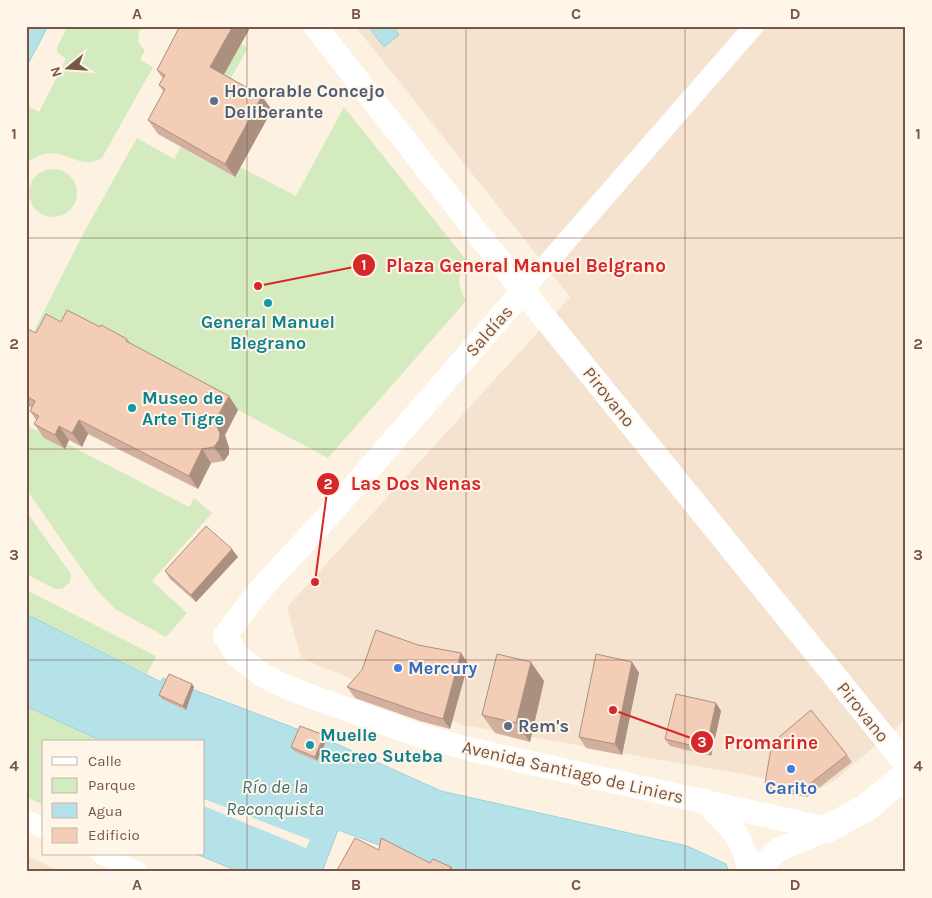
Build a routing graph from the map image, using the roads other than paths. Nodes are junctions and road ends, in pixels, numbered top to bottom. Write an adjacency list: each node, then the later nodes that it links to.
1 (316, 26): 3 (street, Pirovano)
2 (754, 26): 3 (street, Saldías)
3 (523, 291): 4 (street, Saldías); 5 (street, Pirovano)
4 (225, 636): 7 (street, Avenida Santiago de Liniers)
5 (906, 764)
6 (906, 775): 10 (main road)
7 (705, 801): 10 (street, Avenida Santiago de Liniers); 14 (street)
8 (26, 820): 9 (street)
9 (42, 827)
10 (828, 829): 15 (street)
11 (103, 856): 12 (street)
12 (117, 867): 13 (street)
13 (138, 872)
14 (748, 872)
15 (755, 872)

